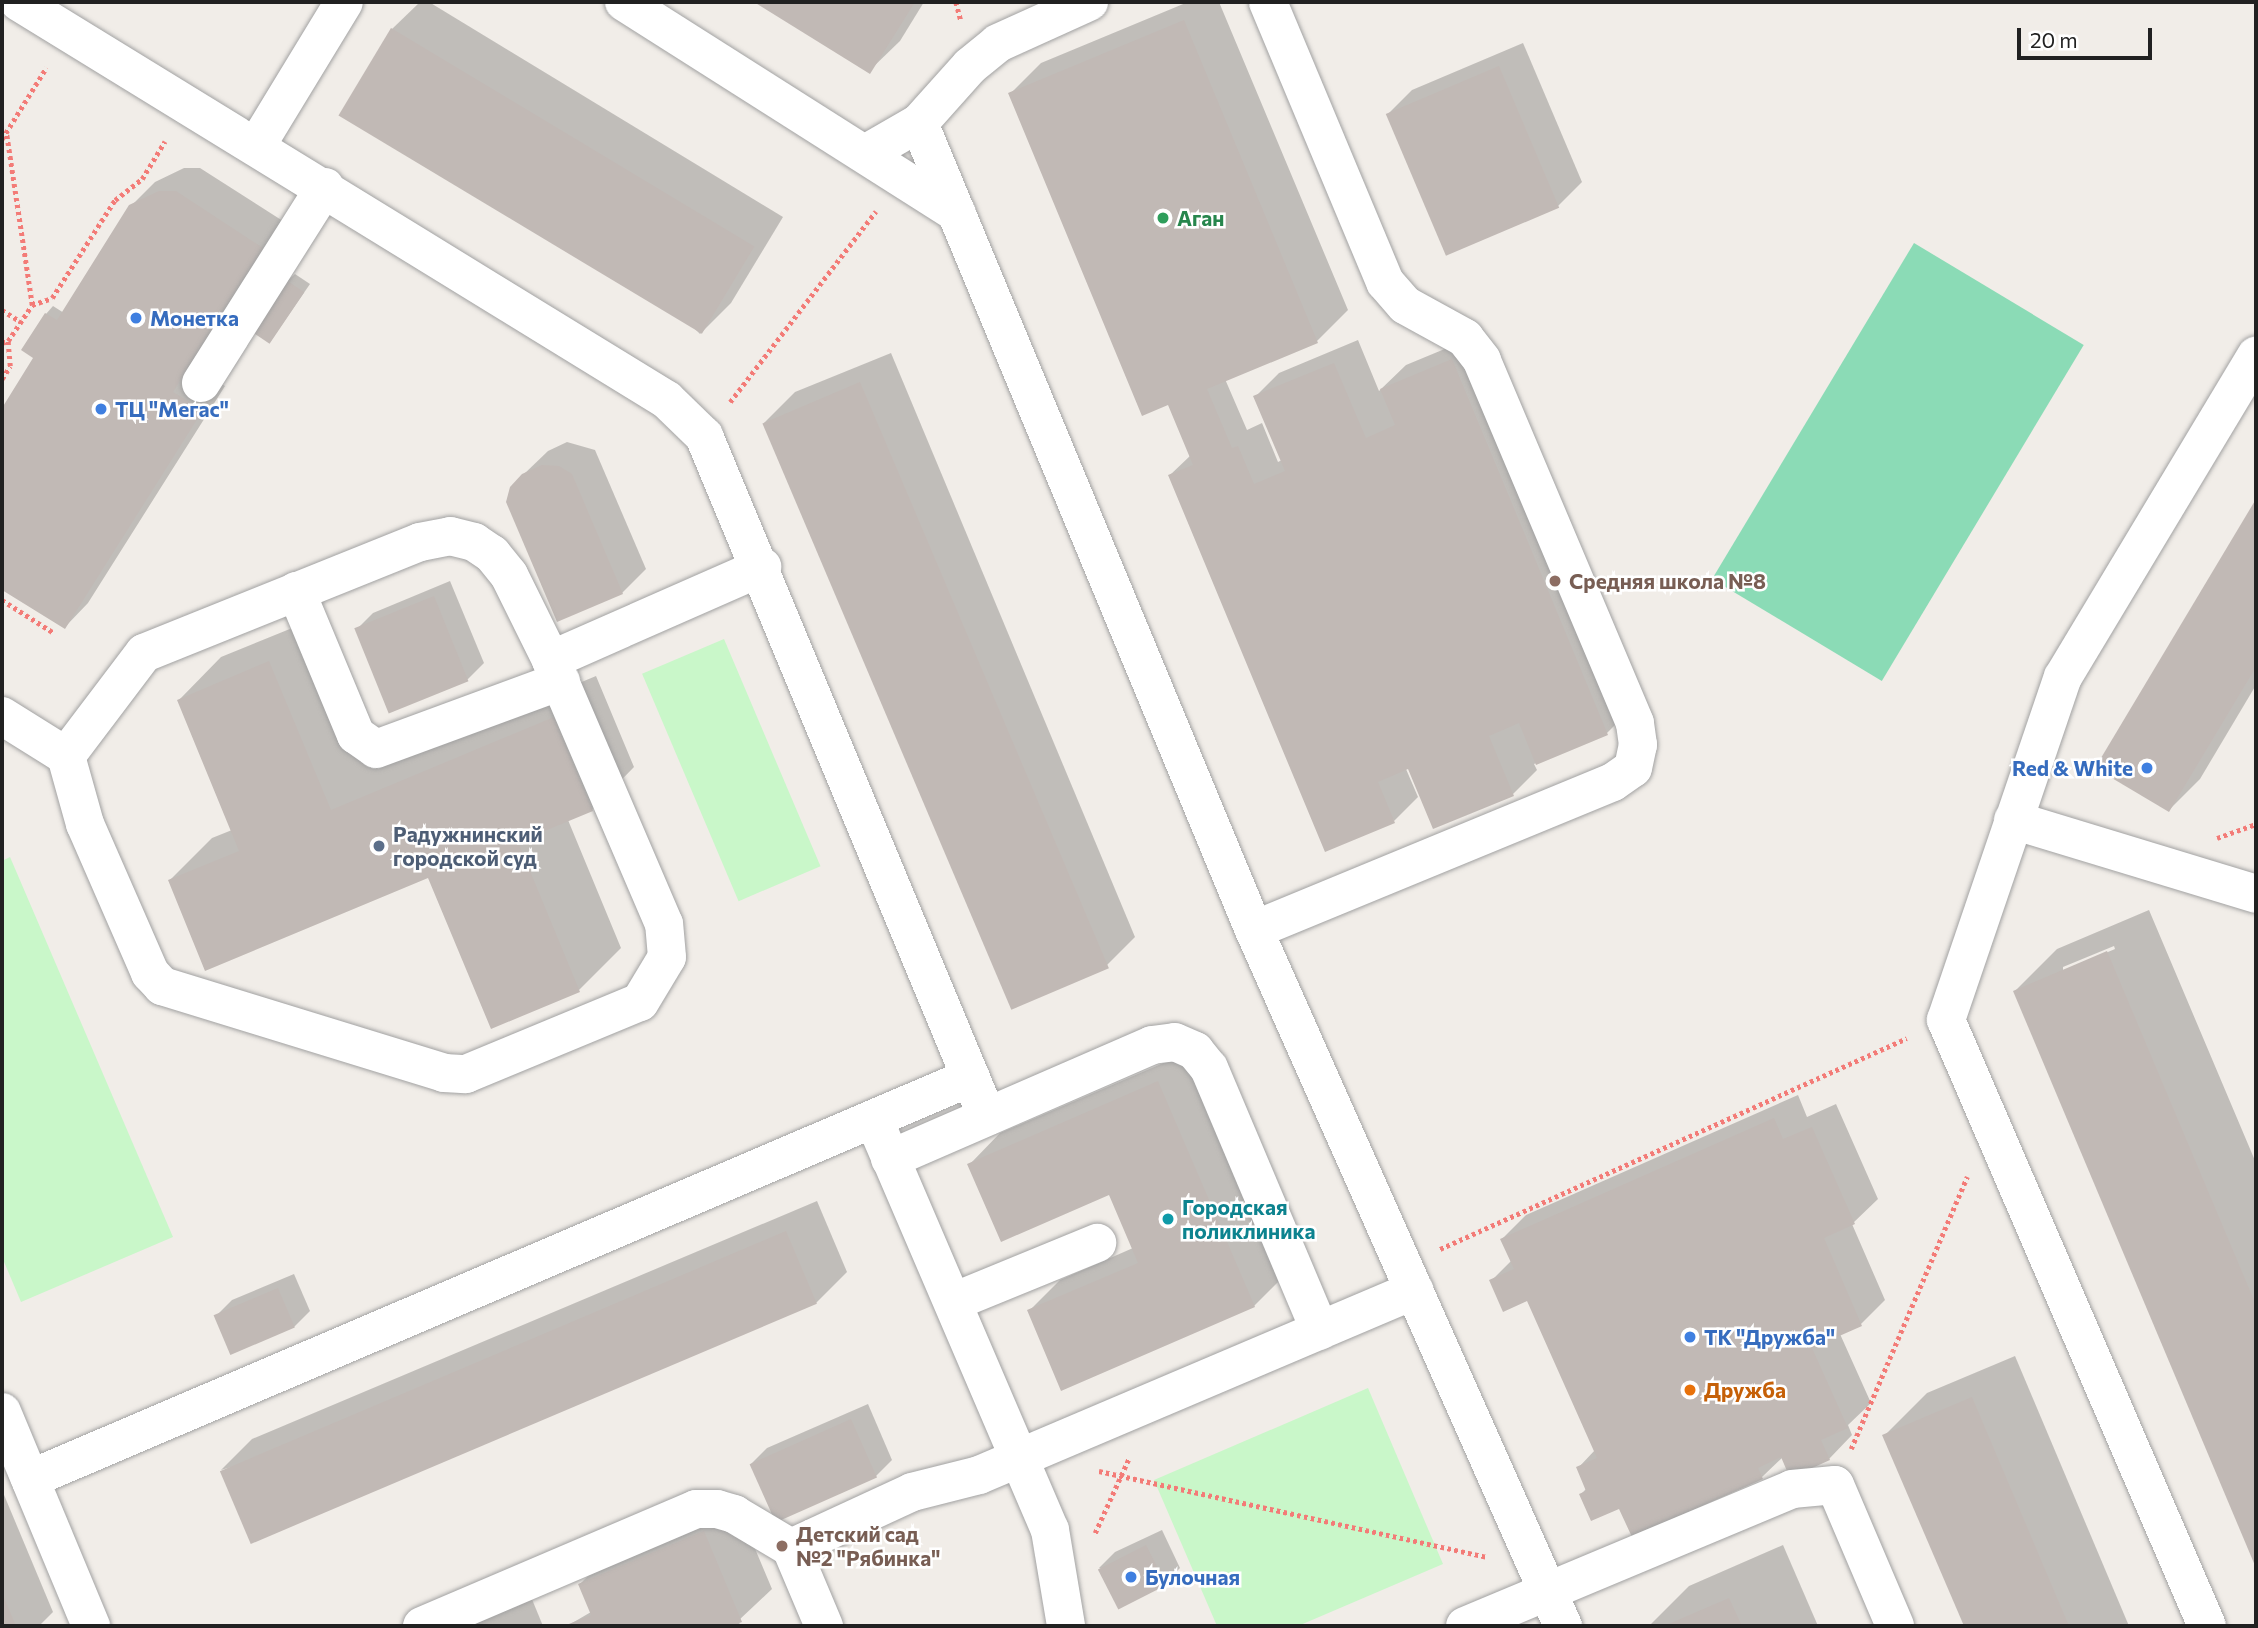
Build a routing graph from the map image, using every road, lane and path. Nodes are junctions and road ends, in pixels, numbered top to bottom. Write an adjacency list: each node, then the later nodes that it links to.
1 (19, 2): 6 (lane)
2 (344, 2): 11 (lane)
3 (624, 2): 12 (lane)
4 (1088, 2): 8 (lane)
5 (1268, 2): 33 (lane)
6 (62, 27): 7 (lane); 9 (path)
7 (189, 104): 11 (lane); 16 (path)
8 (919, 123): 12 (lane); 15 (lane)
9 (6, 132): 10 (path); 16 (path)
10 (2, 139)
11 (257, 145): 14 (lane)
12 (864, 154): 13 (lane)
13 (902, 178): 15 (lane); 23 (path)
14 (325, 187): 22 (lane); 23 (lane)
15 (957, 213): 33 (lane)
16 (32, 305): 18 (path)
17 (2, 310): 18 (path)
18 (21, 322): 19 (path)
19 (5, 342): 21 (path)
20 (2256, 356): 31 (lane)
21 (2, 379)
22 (201, 383)
23 (704, 436): 24 (lane)
24 (762, 567): 28 (lane); 35 (lane)
25 (296, 591): 28 (lane); 28 (lane); 30 (lane)
26 (2, 600): 27 (path)
27 (54, 633)
28 (556, 670): 30 (lane)
29 (2, 716): 30 (lane)
30 (66, 756)
31 (2013, 820): 32 (lane); 34 (lane)
32 (2256, 894)
33 (1254, 930): 41 (lane)
34 (1946, 1020): 38 (lane); 41 (path)
35 (971, 1077): 36 (lane); 37 (lane)
36 (987, 1117): 39 (lane); 43 (lane)
37 (874, 1120): 39 (lane); 49 (lane)
38 (1991, 1120): 50 (path); 61 (lane)
39 (890, 1159): 42 (lane)
40 (1097, 1243): 42 (lane)
41 (1409, 1278): 43 (lane); 53 (lane)
42 (953, 1302): 46 (lane)
43 (1320, 1331): 44 (lane)
44 (1158, 1399): 46 (lane); 48 (path)
45 (2, 1412): 49 (lane)
46 (1020, 1458): 52 (lane); 57 (lane)
47 (1095, 1469): 48 (path)
48 (1121, 1476): 51 (path); 53 (path)
49 (30, 1479): 54 (lane)
50 (1835, 1485): 53 (lane); 60 (lane)
51 (1092, 1539)
52 (791, 1548): 55 (lane); 56 (lane)
53 (1543, 1580): 58 (lane); 59 (lane)
54 (91, 1626)
55 (422, 1626)
56 (824, 1626)
57 (1066, 1626)
58 (1465, 1626)
59 (1563, 1626)
60 (1895, 1626)
61 (2207, 1626)

